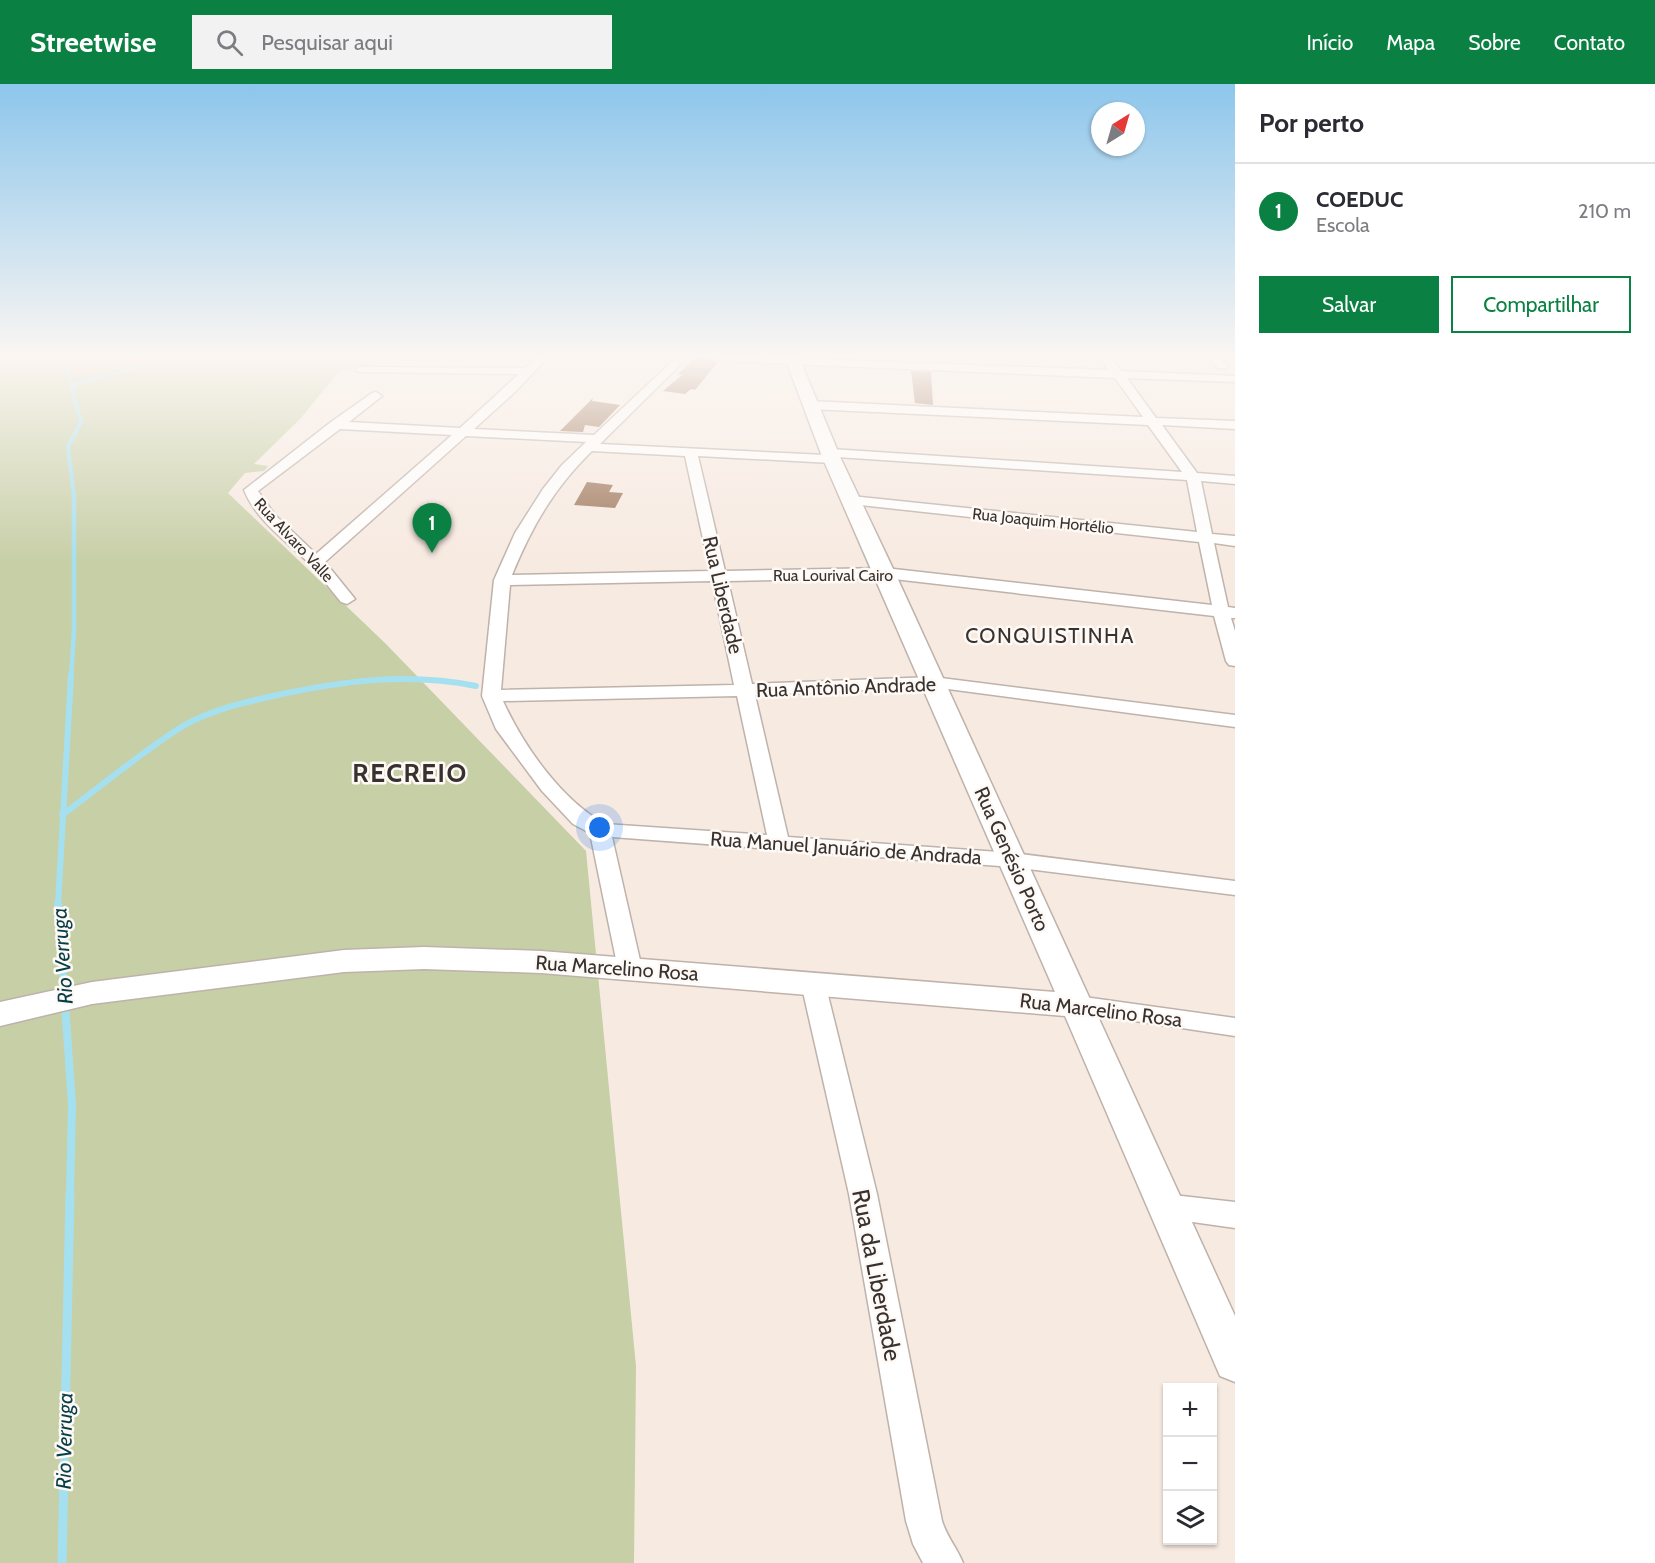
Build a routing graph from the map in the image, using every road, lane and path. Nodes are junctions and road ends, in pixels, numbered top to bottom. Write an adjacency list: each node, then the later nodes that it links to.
1 (472, 424): 8 (street)
2 (612, 424): 9 (street)
3 (818, 424): 11 (street, Rua Genésio Porto)
4 (1156, 424): 12 (street)
5 (1219, 424): 7 (street)
6 (335, 425): 8 (street); 17 (street, Rua Alvaro Valle)
7 (1235, 425)
8 (464, 431): 9 (street); 17 (street)
9 (592, 443): 10 (street); 20 (street)
10 (691, 453): 11 (street); 19 (street, Rua Liberdade)
11 (831, 456): 12 (street); 14 (street, Rua Genésio Porto)
12 (1193, 477): 13 (street); 15 (street)
13 (1235, 480)
14 (851, 500): 15 (street, Rua Joaquim Hortélio); 18 (street, Rua Genésio Porto)
15 (1206, 538): 16 (street, Rua Joaquim Hortélio); 22 (street)
16 (1235, 541)
17 (316, 562): 21 (street, Rua Alvaro Valle)
18 (885, 573): 19 (street, Rua Lourival Cairo); 22 (street, Rua Lourival Cairo); 24 (street, Rua Genésio Porto)
19 (718, 577): 20 (street, Rua Lourival Cairo); 25 (street, Rua Liberdade)
20 (501, 580): 26 (street)
21 (347, 599)
22 (1228, 612): 23 (street)
23 (1235, 661)
24 (933, 682): 25 (street, Rua Antônio Andrade); 27 (street, Rua Antônio Andrade); 30 (street, Rua Genésio Porto)
25 (745, 690): 26 (street, Rua Antônio Andrade); 29 (street, Rua Liberdade)
26 (491, 696): 28 (street)
27 (1235, 721)
28 (600, 830): 29 (street, Rua Manuel Januário de Andrada); 32 (street)
29 (779, 843): 30 (street, Rua Manuel Januário de Andrada)
30 (1013, 860): 31 (street, Rua Manuel Januário de Andrada); 34 (street, Rua Genésio Porto)
31 (1235, 888)
32 (630, 969): 33 (street, Rua Marcelino Rosa); 35 (street, Rua Marcelino Rosa)
33 (813, 983): 34 (street, Rua Marcelino Rosa); 40 (street, Rua da Liberdade)
34 (1077, 1005): 36 (street, Rua Marcelino Rosa); 37 (street, Rua Genésio Porto)
35 (14, 1010)
36 (1235, 1027)
37 (1164, 1206): 38 (street); 39 (street, Rua Genésio Porto)
38 (1235, 1215)
39 (1235, 1362)
40 (945, 1563)

